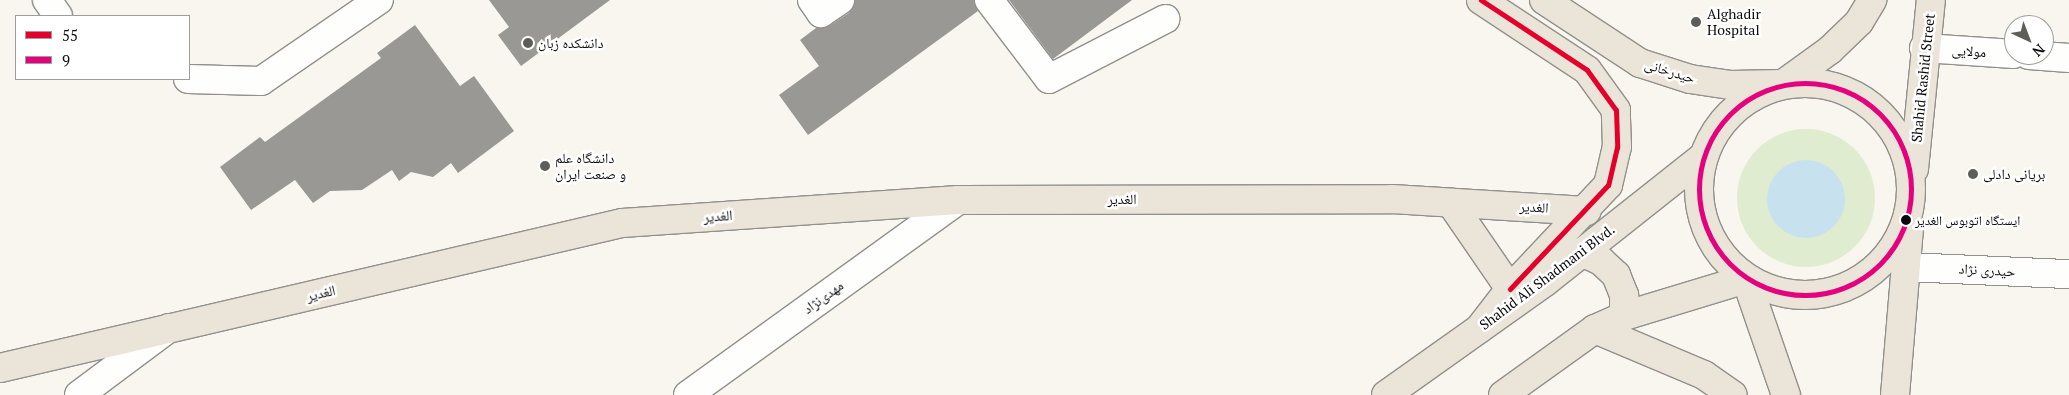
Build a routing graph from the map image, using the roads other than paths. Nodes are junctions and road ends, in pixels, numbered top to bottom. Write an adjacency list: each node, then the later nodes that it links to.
1 (47, 0): 10 (street)
2 (379, 0): 16 (street)
3 (812, 0): 4 (street)
4 (840, 0)
5 (989, 0): 11 (street)
6 (1481, 0): 22 (main road)
7 (1544, 0): 17 (main road, حیدرخانی)
8 (1872, 0): 17 (main road)
9 (1931, 0): 12 (main road, Shahid Rashid Street)
10 (57, 15)
11 (1165, 19)
12 (1924, 48): 13 (street, مولایی); 19 (main road, Shahid Rashid Street)
13 (2004, 53)
14 (2054, 57): 15 (street)
15 (2069, 58)
16 (190, 79)
17 (1783, 84): 18 (main road); 19 (main road)
18 (1704, 156): 23 (main road, Shahid Ali Shadmani Blvd.); 26 (main road)
19 (1912, 194): 24 (main road, Shahid Rashid Street); 26 (main road)
20 (958, 200): 21 (main road, الغدیر); 29 (main road, الغدیر); 34 (street, مهدی‌نژاد)
21 (1451, 203): 22 (main road, الغدیر); 27 (main road)
22 (1587, 210): 27 (main road)
23 (1581, 252): 28 (main road); 30 (main road, Shahid Ali Shadmani Blvd.)
24 (1906, 267): 25 (street, حیدری نژاد); 39 (main road, Shahid Rashid Street)
25 (2069, 274)
26 (1746, 279): 28 (main road); 38 (main road)
27 (1510, 289): 30 (main road)
28 (1624, 316): 31 (main road)
29 (169, 328): 32 (main road, الغدیر); 33 (street)
30 (1479, 329): 35 (main road, Shahid Ali Shadmani Blvd.)
31 (1594, 329): 36 (main road); 37 (main road)
32 (0, 368)
33 (79, 395)
34 (688, 395)
35 (1386, 395)
36 (1503, 395)
37 (1733, 395)
38 (1786, 395)
39 (1895, 395)

